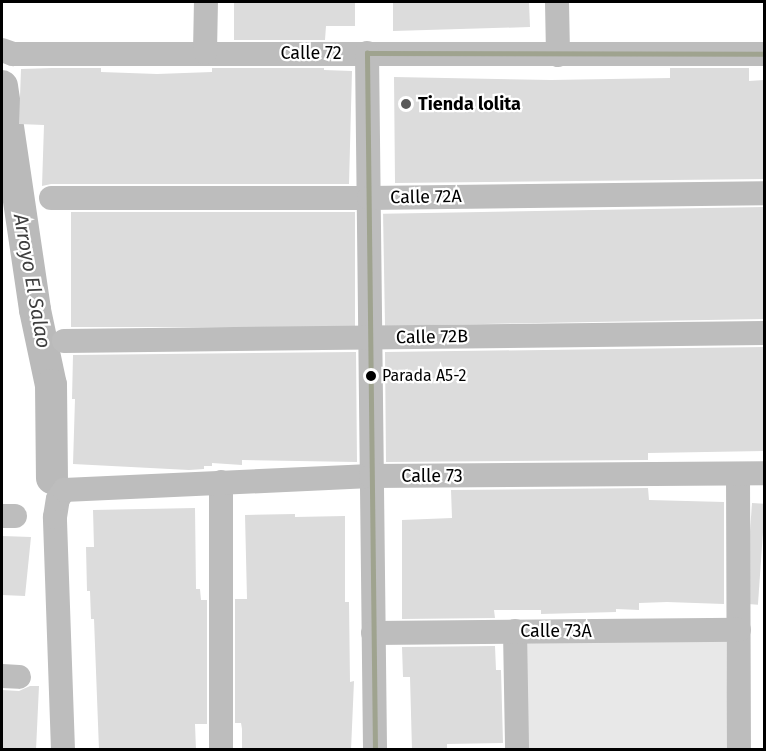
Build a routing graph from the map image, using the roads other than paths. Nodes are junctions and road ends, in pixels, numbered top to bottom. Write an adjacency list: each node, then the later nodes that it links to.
1 (206, 2): 4 (street)
2 (557, 2): 7 (street)
3 (7, 52): 4 (street, Calle 72)
4 (205, 52): 5 (street, Calle 72)
5 (367, 53): 7 (street, Calle 72); 10 (street)
6 (765, 54): 7 (street, Calle 72)
7 (558, 56)
8 (765, 193): 10 (street, Calle 72A)
9 (51, 198): 10 (street, Calle 72A)
10 (369, 198): 12 (street)
11 (765, 333): 12 (street, Calle 72B)
12 (370, 337): 13 (street, Calle 72B); 16 (street)
13 (64, 341)
14 (765, 473): 15 (street, Calle 73)
15 (738, 474): 16 (street, Calle 73); 18 (street)
16 (371, 476): 17 (street, Calle 73); 20 (street)
17 (221, 482): 21 (street, Calle 73); 22 (street)
18 (739, 630): 19 (street, Calle 73A); 25 (street)
19 (515, 631): 20 (street, Calle 73A); 24 (street)
20 (373, 633): 23 (street)
21 (63, 750)
22 (221, 750)
23 (375, 750)
24 (516, 750)
25 (739, 750)

